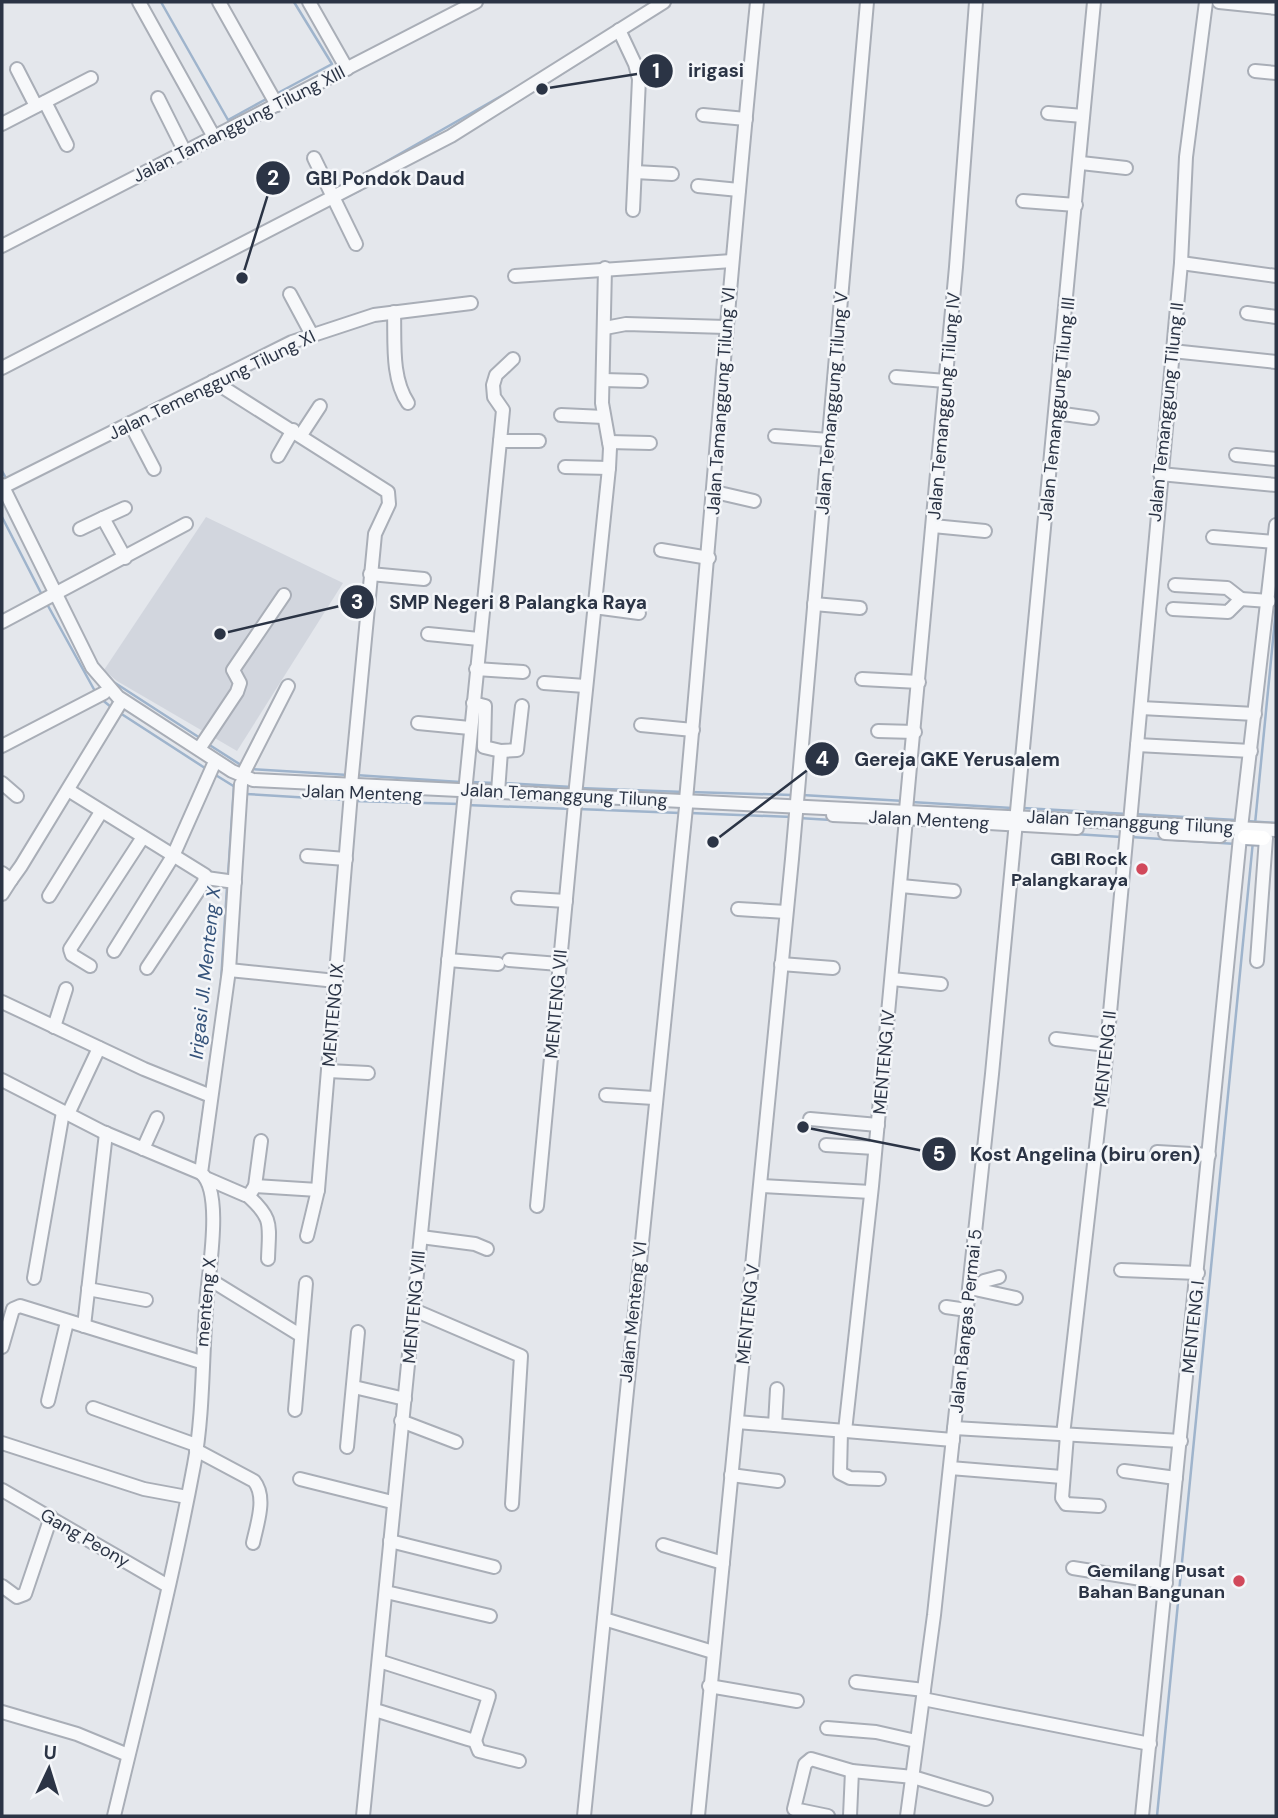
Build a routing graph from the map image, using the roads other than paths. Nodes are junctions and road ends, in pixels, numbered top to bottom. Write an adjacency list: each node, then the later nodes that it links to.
1 (139, 2): 27 (street)
2 (219, 2): 21 (street)
3 (309, 2): 15 (street)
4 (476, 2): 15 (street, Jalan Tamanggung Tilung XIII)
5 (664, 2): 13 (street)
6 (757, 2): 25 (street, Jalan Tamanggung Tilung VI)
7 (867, 2): 74 (street, Jalan Temanggung Tilung V)
8 (976, 2): 64 (street, Jalan Temanggung Tilung IV)
9 (1094, 2): 24 (street, Jalan Temanggung Tilung III)
10 (1206, 2): 44 (street, Jalan Temanggung Tilung II)
11 (1219, 2): 12 (street)
12 (1276, 8)
13 (619, 30): 33 (street); 37 (street)
14 (17, 69): 20 (street)
15 (347, 69): 21 (street, Jalan Tamanggung Tilung XIII)
16 (1255, 71): 17 (street)
17 (1276, 73)
18 (91, 78): 20 (street)
19 (158, 98): 29 (street)
20 (40, 104): 26 (street); 28 (street)
21 (277, 105): 27 (street, Jalan Tamanggung Tilung XIII)
22 (1048, 113): 24 (street)
23 (703, 115): 25 (street)
24 (1083, 116): 31 (street, Jalan Temanggung Tilung III)
25 (746, 118): 36 (street, Jalan Tamanggung Tilung VI)
26 (2, 124)
27 (214, 137): 29 (street, Jalan Tamanggung Tilung XIII)
28 (67, 145)
29 (185, 152): 41 (street, Jalan Tamanggung Tilung XIII)
30 (314, 158): 37 (street)
31 (1081, 163): 32 (street); 39 (street, Jalan Temanggung Tilung III)
32 (1126, 168)
33 (635, 172): 34 (street); 40 (street)
34 (671, 174)
35 (698, 186): 36 (street)
36 (739, 190): 43 (street, Jalan Tamanggung Tilung VI)
37 (333, 199): 42 (street); 59 (street)
38 (1023, 201): 39 (street)
39 (1076, 205): 67 (street, Jalan Temanggung Tilung III)
40 (633, 210)
41 (4, 240)
42 (356, 244)
43 (732, 261): 45 (street); 53 (street, Jalan Tamanggung Tilung VI)
44 (1181, 263): 47 (street); 56 (street, Jalan Temanggung Tilung II)
45 (605, 268): 46 (street); 54 (street, MENTENG VII)
46 (515, 276)
47 (1276, 276)
48 (290, 294): 55 (street)
49 (471, 303): 50 (street, Jalan Temenggung Tilung XI)
50 (394, 312): 55 (street, Jalan Temenggung Tilung XI); 65 (street)
51 (1247, 313): 52 (street)
52 (1276, 317)
53 (726, 327): 54 (street); 88 (street, Jalan Tamanggung Tilung VI)
54 (605, 328): 61 (street, MENTENG VII)
55 (312, 335): 62 (street, Jalan Temenggung Tilung XI)
56 (1172, 351): 58 (street); 85 (street, Jalan Temanggung Tilung II)
57 (513, 359): 75 (street, MENTENG VIII)
58 (1276, 362)
59 (2, 368)
60 (896, 377): 64 (street)
61 (603, 380): 63 (street); 69 (street, MENTENG VII)
62 (213, 381): 71 (street, Jalan Temenggung Tilung XI); 72 (street)
63 (641, 382)
64 (946, 382): 94 (street, Jalan Temanggung Tilung IV)
65 (408, 403)
66 (320, 406): 72 (street)
67 (1056, 413): 70 (street); 154 (street, Jalan Temanggung Tilung III)
68 (561, 415): 69 (street)
69 (604, 417): 77 (street, MENTENG VII)
70 (1092, 418)
71 (130, 423): 84 (street); 87 (street, Jalan Temenggung Tilung XI)
72 (297, 433): 80 (street); 102 (street, MENTENG IX)
73 (775, 436): 74 (street)
74 (829, 440): 109 (street, Jalan Temanggung Tilung V)
75 (500, 441): 76 (street); 116 (street, MENTENG VIII)
76 (539, 441)
77 (609, 442): 78 (street); 83 (street, MENTENG VII)
78 (650, 443)
79 (1236, 455): 81 (street)
80 (278, 456)
81 (1276, 459)
82 (565, 467): 83 (street)
83 (610, 468): 110 (street, MENTENG VII)
84 (155, 469)
85 (1160, 474): 86 (street); 128 (street, Jalan Temanggung Tilung II)
86 (1276, 485)
87 (2, 491): 105 (street, Jalan Temanggung Tilung)
88 (715, 492): 89 (street); 101 (street, Jalan Tamanggung Tilung VI)
89 (754, 501)
90 (125, 508): 91 (street)
91 (103, 518): 95 (street); 100 (street)
92 (186, 524): 100 (street)
93 (1276, 524): 98 (street, MENTENG I)
94 (933, 526): 96 (street); 120 (street, Jalan Temanggung Tilung IV)
95 (80, 529)
96 (985, 531)
97 (1213, 537): 98 (street)
98 (1274, 542): 108 (street, MENTENG I)
99 (661, 550): 101 (street)
100 (125, 558): 105 (street)
101 (709, 558): 133 (street, Jalan Tamanggung Tilung VI)
102 (370, 574): 103 (street); 144 (street, MENTENG IX)
103 (424, 579)
104 (1175, 585): 107 (street)
105 (53, 595): 114 (street); 124 (street); 138 (street, Jalan Temanggung Tilung)
106 (284, 595): 138 (street)
107 (1241, 599): 108 (street); 112 (street)
108 (1269, 601): 129 (street, MENTENG I)
109 (814, 604): 111 (street); 151 (street, Jalan Temanggung Tilung V)
110 (594, 607): 113 (street); 122 (street, MENTENG VII)
111 (860, 608)
112 (1173, 609)
113 (639, 613)
114 (2, 622)
115 (428, 634): 116 (street)
116 (479, 639): 117 (street, MENTENG VIII)
117 (476, 669): 118 (street); 125 (street, MENTENG VIII)
118 (523, 672)
119 (862, 680): 120 (street)
120 (919, 682): 135 (street, Jalan Temanggung Tilung IV)
121 (544, 683): 122 (street)
122 (585, 686): 149 (street, MENTENG VII)
123 (288, 687): 142 (street)
124 (104, 693): 126 (street); 137 (street)
125 (472, 703): 132 (street, MENTENG VIII); 139 (street)
126 (119, 705): 141 (street); 145 (street)
127 (522, 706): 139 (street)
128 (1141, 708): 129 (street); 136 (street, Jalan Temanggung Tilung II)
129 (1255, 714): 140 (street, MENTENG I)
130 (418, 723): 132 (street)
131 (641, 725): 133 (street)
132 (470, 728): 147 (street, MENTENG VIII)
133 (693, 730): 150 (street, Jalan Tamanggung Tilung VI)
134 (878, 731): 135 (street)
135 (915, 732): 153 (street, Jalan Temanggung Tilung IV)
136 (1137, 745): 140 (street); 155 (street, Jalan Temanggung Tilung II)
137 (2, 746)
138 (199, 749): 142 (street, Jalan Temanggung Tilung)
139 (501, 751): 146 (street)
140 (1251, 751): 156 (street, MENTENG I)
141 (213, 766): 142 (street); 159 (street)
142 (242, 780): 144 (street, Jalan Temanggung Tilung); 164 (street, menteng X)
143 (2, 783): 148 (street)
144 (351, 789): 147 (street, Jalan Temanggung Tilung); 161 (street, MENTENG IX)
145 (68, 790): 152 (street); 162 (street)
146 (498, 792): 147 (street, Jalan Temanggung Tilung); 149 (street, Jalan Temanggung Tilung)
147 (463, 794): 149 (street); 174 (street, MENTENG VIII)
148 (17, 796)
149 (575, 799): 150 (street, Jalan Temanggung Tilung); 170 (street, MENTENG VII)
150 (686, 804): 151 (street, Jalan Temanggung Tilung); 196 (street, Jalan Menteng VI)
151 (796, 808): 153 (street, Jalan Temanggung Tilung); 172 (street, MENTENG V)
152 (101, 812): 158 (street); 168 (street)
153 (906, 814): 154 (street, Jalan Temanggung Tilung); 165 (street, MENTENG IV)
154 (1016, 820): 155 (street, Jalan Temanggung Tilung); 224 (street, Jalan Bangas Permai 5)
155 (1128, 826): 156 (street, Jalan Temanggung Tilung); 189 (street, MENTENG II)
156 (1243, 833): 157 (main road, Jalan Temanggung Tilung); 207 (street, MENTENG I)
157 (1269, 835): 175 (street)
158 (143, 837): 159 (street); 178 (street)
159 (173, 856): 163 (street); 173 (street)
160 (307, 856): 161 (street)
161 (346, 859): 183 (street, MENTENG IX)
162 (6, 877): 167 (street)
163 (206, 878): 164 (street); 179 (street)
164 (235, 882): 181 (street, menteng X)
165 (901, 886): 166 (street); 182 (street, MENTENG IV)
166 (954, 891)
167 (2, 894)
168 (49, 896)
169 (518, 898): 170 (street)
170 (566, 901): 176 (street, MENTENG VII)
171 (738, 909): 172 (street)
172 (786, 912): 177 (street, MENTENG V)
173 (114, 951)
174 (448, 960): 176 (street); 215 (street, MENTENG VIII)
175 (1256, 961)
176 (559, 964): 213 (street, MENTENG VII)
177 (781, 964): 180 (street); 209 (street, MENTENG V)
178 (90, 966)
179 (147, 968)
180 (833, 968)
181 (229, 970): 183 (street); 195 (street, menteng X)
182 (892, 979): 184 (street); 200 (street, MENTENG IV)
183 (336, 981): 191 (street, MENTENG IX)
184 (941, 984)
185 (66, 989): 187 (street)
186 (2, 1002): 187 (street)
187 (54, 1027): 190 (street)
188 (1056, 1039): 189 (street)
189 (1107, 1045): 248 (street, MENTENG II)
190 (99, 1048): 195 (street); 197 (street)
191 (328, 1071): 192 (street); 210 (street, MENTENG IX)
192 (368, 1073)
193 (2, 1080): 197 (street)
194 (607, 1095): 196 (street)
195 (211, 1096): 208 (street, menteng X)
196 (654, 1098): 279 (street, Jalan Menteng VI)
197 (65, 1113): 201 (street); 221 (street)
198 (157, 1118): 205 (street)
199 (810, 1119): 200 (street)
200 (878, 1125): 204 (street, MENTENG IV)
201 (106, 1133): 205 (street); 225 (street)
202 (261, 1141): 211 (street)
203 (826, 1144): 204 (street)
204 (875, 1148): 212 (street, MENTENG IV)
205 (143, 1149): 208 (street)
206 (1157, 1152): 207 (street)
207 (1209, 1155): 219 (street, MENTENG I)
208 (205, 1176): 211 (street); 222 (street, menteng X)
209 (761, 1186): 212 (street); 244 (street, MENTENG V)
210 (317, 1190): 211 (street); 214 (street, MENTENG IX)
211 (251, 1191): 217 (street)
212 (872, 1192): 246 (street, MENTENG IV)
213 (537, 1206)
214 (307, 1236)
215 (421, 1237): 216 (street); 229 (street, MENTENG VIII)
216 (487, 1250)
217 (268, 1259)
218 (1121, 1270): 219 (street)
219 (1198, 1273): 249 (street, MENTENG I)
220 (999, 1277): 224 (street)
221 (34, 1278)
222 (209, 1279): 234 (street); 236 (street, menteng X)
223 (306, 1283): 234 (street)
224 (974, 1288): 226 (street); 230 (street, Jalan Bangas Permai 5)
225 (88, 1289): 227 (street); 232 (street)
226 (1016, 1298)
227 (146, 1300)
228 (946, 1307): 230 (street)
229 (414, 1310): 239 (street, MENTENG VIII); 265 (street)
230 (967, 1310): 247 (street, Jalan Bangas Permai 5)
231 (67, 1322): 232 (street); 235 (street); 240 (street)
232 (84, 1326): 236 (street)
233 (358, 1332): 237 (street)
234 (300, 1335): 242 (street)
235 (2, 1347)
236 (201, 1362): 253 (street, menteng X)
237 (354, 1387): 239 (street); 252 (street)
238 (776, 1389): 245 (street)
239 (405, 1399): 243 (street, MENTENG VIII)
240 (48, 1401)
241 (93, 1408): 253 (street)
242 (295, 1410)
243 (401, 1421): 250 (street); 264 (street, MENTENG VIII)
244 (737, 1422): 245 (street); 256 (street, MENTENG V)
245 (775, 1425): 246 (street)
246 (843, 1431): 247 (street); 260 (street, MENTENG IV)
247 (954, 1434): 248 (street); 254 (street, Jalan Bangas Permai 5)
248 (1065, 1435): 249 (street); 257 (street, MENTENG II)
249 (1181, 1441): 258 (street, MENTENG I)
250 (456, 1442)
251 (2, 1443): 263 (street)
252 (347, 1447)
253 (196, 1448): 263 (street, menteng X); 269 (street)
254 (950, 1468): 257 (street); 284 (street, Jalan Bangas Permai 5)
255 (1124, 1471): 258 (street)
256 (731, 1475): 261 (street); 271 (street, MENTENG V)
257 (1062, 1477): 266 (street)
258 (1177, 1478): 274 (street, MENTENG I)
259 (300, 1479): 264 (street)
260 (879, 1479)
261 (778, 1481)
262 (2, 1490): 267 (street, Gang Peony)
263 (187, 1497): 276 (street, menteng X)
264 (392, 1502): 268 (street, MENTENG VIII)
265 (512, 1504)
266 (1099, 1506)
267 (51, 1517): 275 (street); 276 (street, Gang Peony)
268 (390, 1541): 272 (street); 277 (street, MENTENG VIII)
269 (253, 1543)
270 (663, 1545): 271 (street)
271 (723, 1563): 280 (street, MENTENG V)
272 (494, 1567)
273 (1073, 1568): 274 (street)
274 (1166, 1583): 291 (street, MENTENG I)
275 (2, 1586)
276 (168, 1586): 292 (street, menteng X)
277 (386, 1592): 278 (street); 281 (street, MENTENG VIII)
278 (490, 1616)
279 (604, 1619): 280 (street); 299 (street, Jalan Menteng VI)
280 (713, 1652): 283 (street, MENTENG V)
281 (379, 1661): 286 (street, MENTENG VIII); 289 (street)
282 (856, 1682): 284 (street)
283 (709, 1686): 285 (street); 300 (street, MENTENG V)
284 (923, 1694): 290 (street, Jalan Bangas Permai 5); 291 (street)
285 (797, 1701)
286 (375, 1710): 289 (street); 298 (street, MENTENG VIII)
287 (2, 1712): 292 (street)
288 (827, 1728): 290 (street)
289 (475, 1741): 293 (street)
290 (916, 1741): 295 (street, Jalan Bangas Permai 5)
291 (1150, 1744): 304 (street, MENTENG I)
292 (128, 1755): 297 (street, menteng X)
293 (519, 1761)
294 (852, 1771): 295 (street); 301 (street); 302 (street)
295 (913, 1776): 296 (street); 303 (street, Jalan Bangas Permai 5)
296 (986, 1799)
297 (114, 1816)
298 (363, 1816)
299 (583, 1816)
300 (698, 1816)
301 (828, 1816)
302 (850, 1816)
303 (908, 1816)
304 (1142, 1816)

